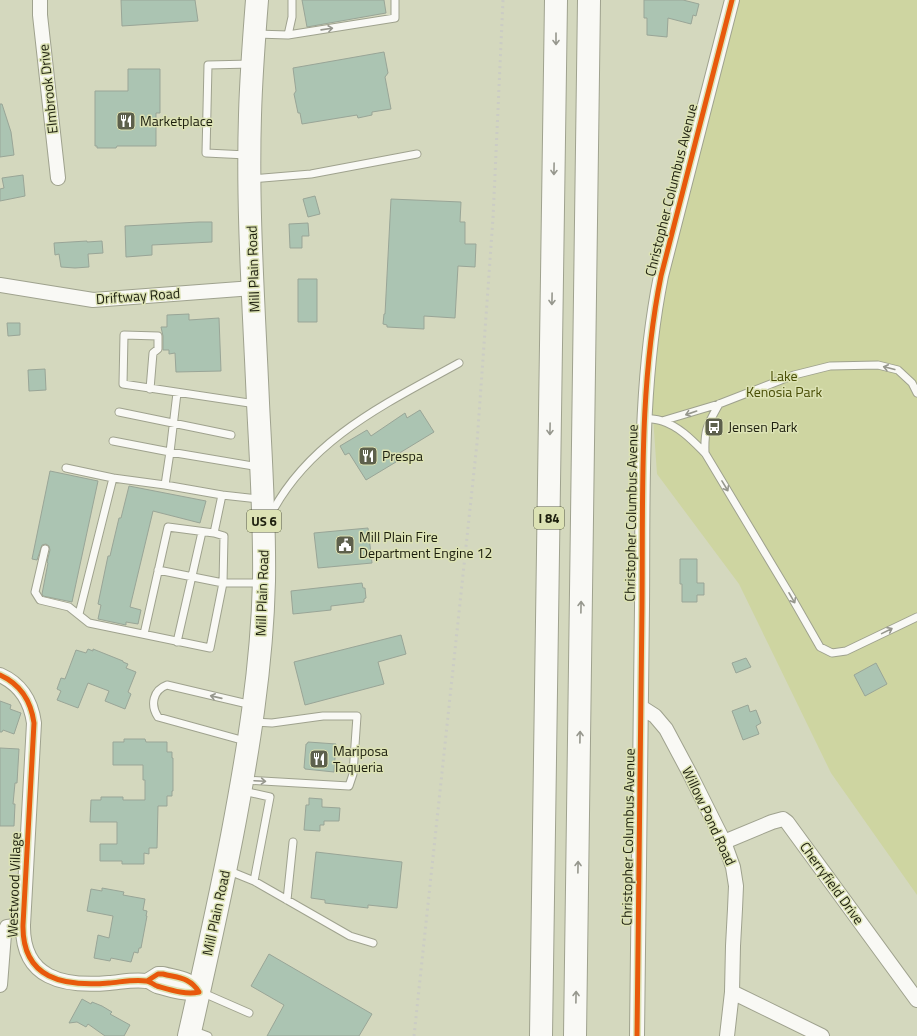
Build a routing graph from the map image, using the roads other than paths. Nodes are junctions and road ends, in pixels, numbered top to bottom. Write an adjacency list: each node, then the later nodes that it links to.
1 (40, 0): 13 (street, Elmbrook Drive)
2 (257, 0): 8 (main road, Mill Plain Road / US 6)
3 (292, 0): 9 (lane)
4 (395, 0): 9 (lane, one-way to 4)
5 (556, 0): 66 (main road, I 84, one-way to 66)
6 (589, 0): 67 (main road, I 84, one-way to 6)
7 (732, 0): 24 (street, Christopher Columbus Avenue)
8 (254, 34): 9 (lane); 10 (main road, Mill Plain Road / US 6)
9 (288, 35)
10 (252, 64): 12 (main road, Mill Plain Road / US 6); 12 (lane)
11 (417, 154): 14 (lane)
12 (250, 155): 14 (main road, Mill Plain Road / US 6)
13 (58, 178)
14 (250, 179): 16 (main road, Mill Plain Road / US 6)
15 (0, 285): 16 (street, Driftway Road)
16 (253, 288): 21 (main road, Mill Plain Road / US 6)
17 (459, 363): 39 (lane)
18 (150, 389): 18 (lane); 20 (lane)
19 (917, 392): 22 (lane, one-way to 22)
20 (177, 393): 21 (lane); 26 (lane)
21 (258, 404): 31 (main road, Mill Plain Road / US 6)
22 (719, 404): 25 (lane, one-way to 25); 30 (lane)
23 (119, 412): 26 (lane)
24 (644, 418): 25 (lane); 50 (street, Christopher Columbus Avenue)
25 (662, 421): 30 (lane)
26 (174, 423): 27 (lane); 29 (lane)
27 (231, 435)
28 (114, 441): 29 (lane)
29 (170, 452): 31 (lane); 34 (lane)
30 (705, 453): 46 (lane, one-way to 46)
31 (262, 467): 36 (main road, Mill Plain Road / US 6)
32 (66, 468): 33 (lane)
33 (113, 478): 34 (lane); 45 (lane)
34 (165, 485): 35 (lane)
35 (222, 495): 36 (lane); 38 (lane)
36 (263, 499): 39 (main road, Mill Plain Road / US 6)
37 (202, 532): 38 (lane); 41 (lane); 42 (lane)
38 (214, 533): 43 (lane)
39 (264, 536): 44 (main road, Mill Plain Road / US 6)
40 (45, 550): 45 (lane)
41 (158, 570): 42 (lane); 47 (lane)
42 (192, 577): 43 (lane); 48 (lane)
43 (223, 583): 44 (lane); 48 (lane)
44 (264, 583): 51 (main road, Mill Plain Road / US 6)
45 (79, 614): 47 (lane)
46 (917, 617)
47 (144, 634): 48 (lane)
48 (177, 642)
49 (0, 675): 58 (street, Westwood Village)
50 (641, 707): 54 (street, Willow Pond Road); 68 (street, Christopher Columbus Avenue)
51 (251, 723): 51 (lane, one-way to 51); 52 (main road, Mill Plain Road / US 6); 52 (lane, one-way to 51)
52 (241, 785): 55 (main road, Mill Plain Road / US 6); 56 (lane)
53 (293, 842): 57 (lane)
54 (724, 842): 62 (street, Willow Pond Road); 63 (street, Cherryfield Drive)
55 (225, 869): 56 (lane); 61 (main road, Mill Plain Road / US 6)
56 (254, 881): 57 (lane)
57 (287, 900): 59 (lane)
58 (23, 924): 60 (street, Westwood Village); 61 (street, Westwood Village)
59 (373, 943)
60 (0, 985)
61 (199, 992): 64 (lane); 65 (main road, Mill Plain Road / US 6)
62 (732, 992): 69 (street, Willow Pond Road); 70 (street)
63 (917, 1000)
64 (249, 1013)
65 (196, 1034)
66 (541, 1036)
67 (575, 1036)
68 (637, 1036)
69 (727, 1036)
70 (822, 1036)

